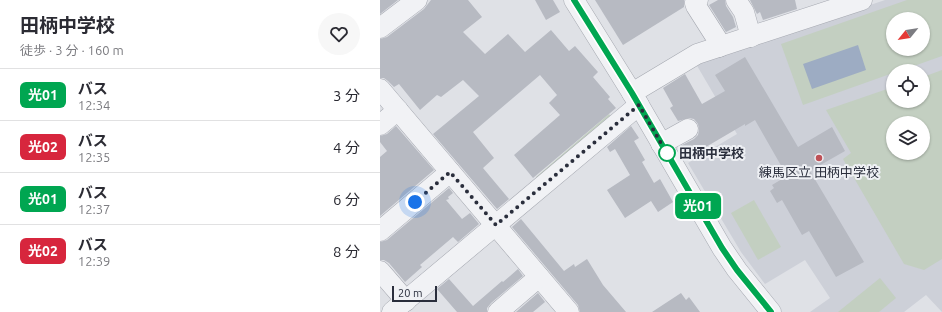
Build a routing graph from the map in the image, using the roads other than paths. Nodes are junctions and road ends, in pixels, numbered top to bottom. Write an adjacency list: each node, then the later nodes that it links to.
1 (417, 0): 6 (street)
2 (574, 0): 10 (street)
3 (698, 0): 8 (street)
4 (736, 0): 7 (street)
5 (862, 0): 7 (street)
6 (380, 28)
7 (751, 37): 8 (street)
8 (719, 47): 10 (street)
9 (380, 89): 11 (street)
10 (635, 99): 14 (street); 16 (street)
11 (398, 110): 12 (street); 15 (street)
12 (380, 125)
13 (688, 129): 14 (street)
14 (662, 144): 23 (street)
15 (450, 172): 16 (street); 17 (street)
16 (496, 225): 19 (street); 20 (street)
17 (380, 231)
18 (380, 271): 20 (street)
19 (539, 277): 21 (street); 22 (street)
20 (402, 307)
21 (498, 312)
22 (569, 312)
23 (771, 312)

